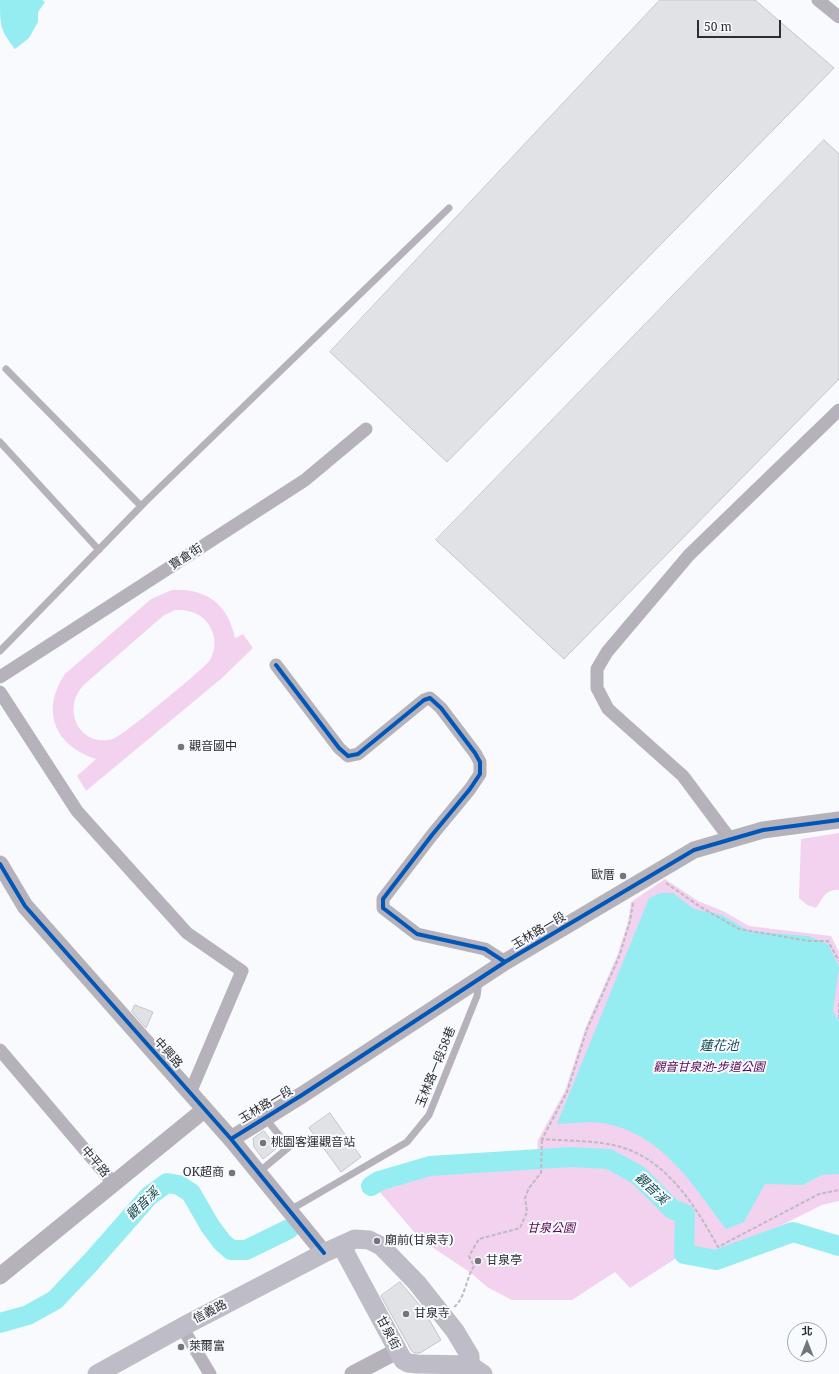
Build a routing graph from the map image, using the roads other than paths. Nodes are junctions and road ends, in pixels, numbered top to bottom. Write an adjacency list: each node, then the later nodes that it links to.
1 (818, 0): 2 (street)
2 (839, 17)
3 (449, 208): 8 (lane)
4 (6, 369): 8 (lane)
5 (839, 410): 15 (street)
6 (366, 429): 12 (street, 寶倉街)
7 (0, 442): 9 (lane)
8 (141, 506): 9 (lane)
9 (99, 550): 10 (lane)
10 (0, 651)
11 (276, 665): 18 (street)
12 (0, 677)
13 (0, 692): 21 (street)
14 (839, 820): 15 (street, 玉林路一段)
15 (730, 839): 18 (street, 玉林路一段)
16 (0, 864): 17 (street, 中興路)
17 (4, 883): 21 (street, 中興路)
18 (505, 962): 19 (street, 玉林路一段)
19 (479, 980): 23 (street, 玉林路一段); 27 (lane, 玉林路一段58巷)
20 (0, 1050): 26 (street, 中平路)
21 (190, 1093): 22 (street, 中興路)
22 (204, 1110): 24 (street, 中興路); 26 (street, 中平路)
23 (265, 1118): 24 (street, 玉林路一段); 25 (lane)
24 (231, 1139): 25 (street, 中興路)
25 (258, 1172): 27 (street, 中興路)
26 (114, 1184): 30 (street)
27 (290, 1210): 29 (street, 中興路)
28 (341, 1245): 29 (main road, 甘泉街); 32 (main road, 甘泉街); 33 (main road, 甘泉街)
29 (324, 1253): 31 (main road, 信義路)
30 (0, 1276)
31 (182, 1327): 34 (main road, 信義路); 35 (street)
32 (397, 1351): 33 (main road, 甘泉街); 36 (street)
33 (477, 1371)
34 (97, 1374)
35 (210, 1374)
36 (353, 1374)

